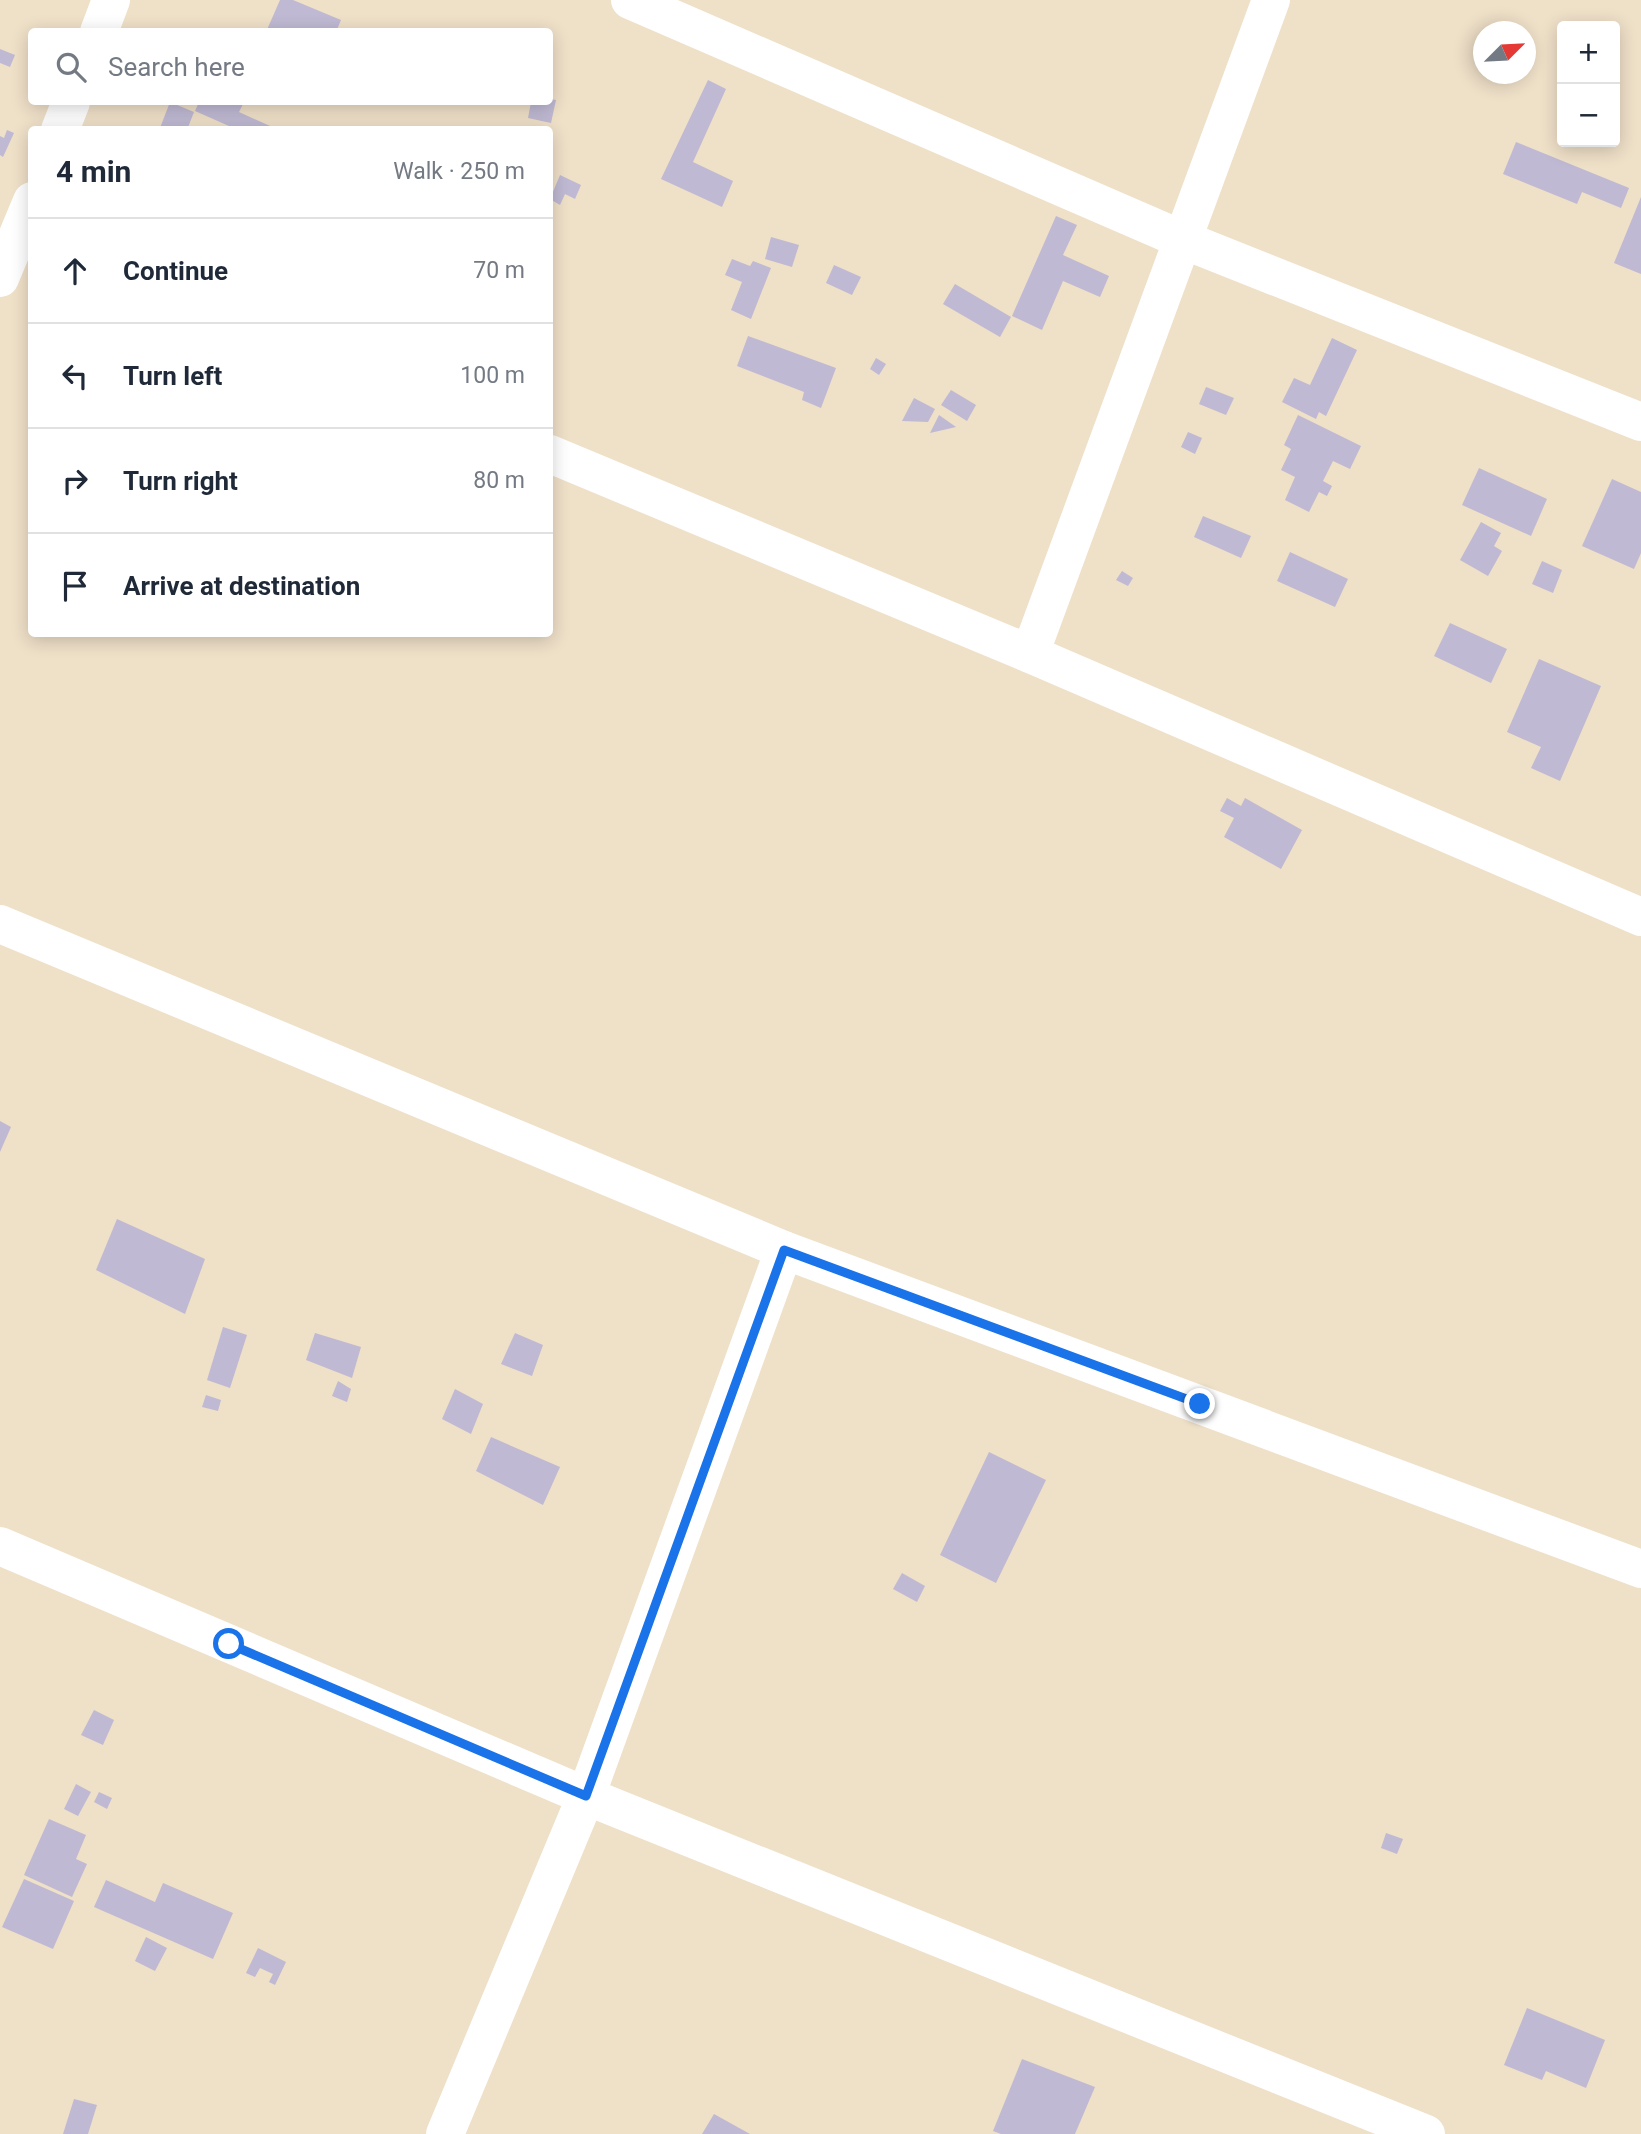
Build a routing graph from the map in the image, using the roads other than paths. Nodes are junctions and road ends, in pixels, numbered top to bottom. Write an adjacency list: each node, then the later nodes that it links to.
1 (111, 0): 4 (street)
2 (630, 0): 8 (street)
3 (1271, 0): 8 (street)
4 (100, 28)
5 (70, 105): 6 (street)
6 (62, 126)
7 (20, 224): 9 (street)
8 (1181, 239): 10 (street); 12 (street)
9 (0, 278)
10 (1641, 422)
11 (553, 455): 12 (street)
12 (1030, 654): 13 (street)
13 (1641, 917)
14 (0, 924): 15 (street)
15 (784, 1250): 17 (street); 18 (street)
16 (0, 1546): 18 (street)
17 (1641, 1569)
18 (586, 1796): 19 (street); 20 (street)
19 (445, 2134)
20 (1426, 2134)

